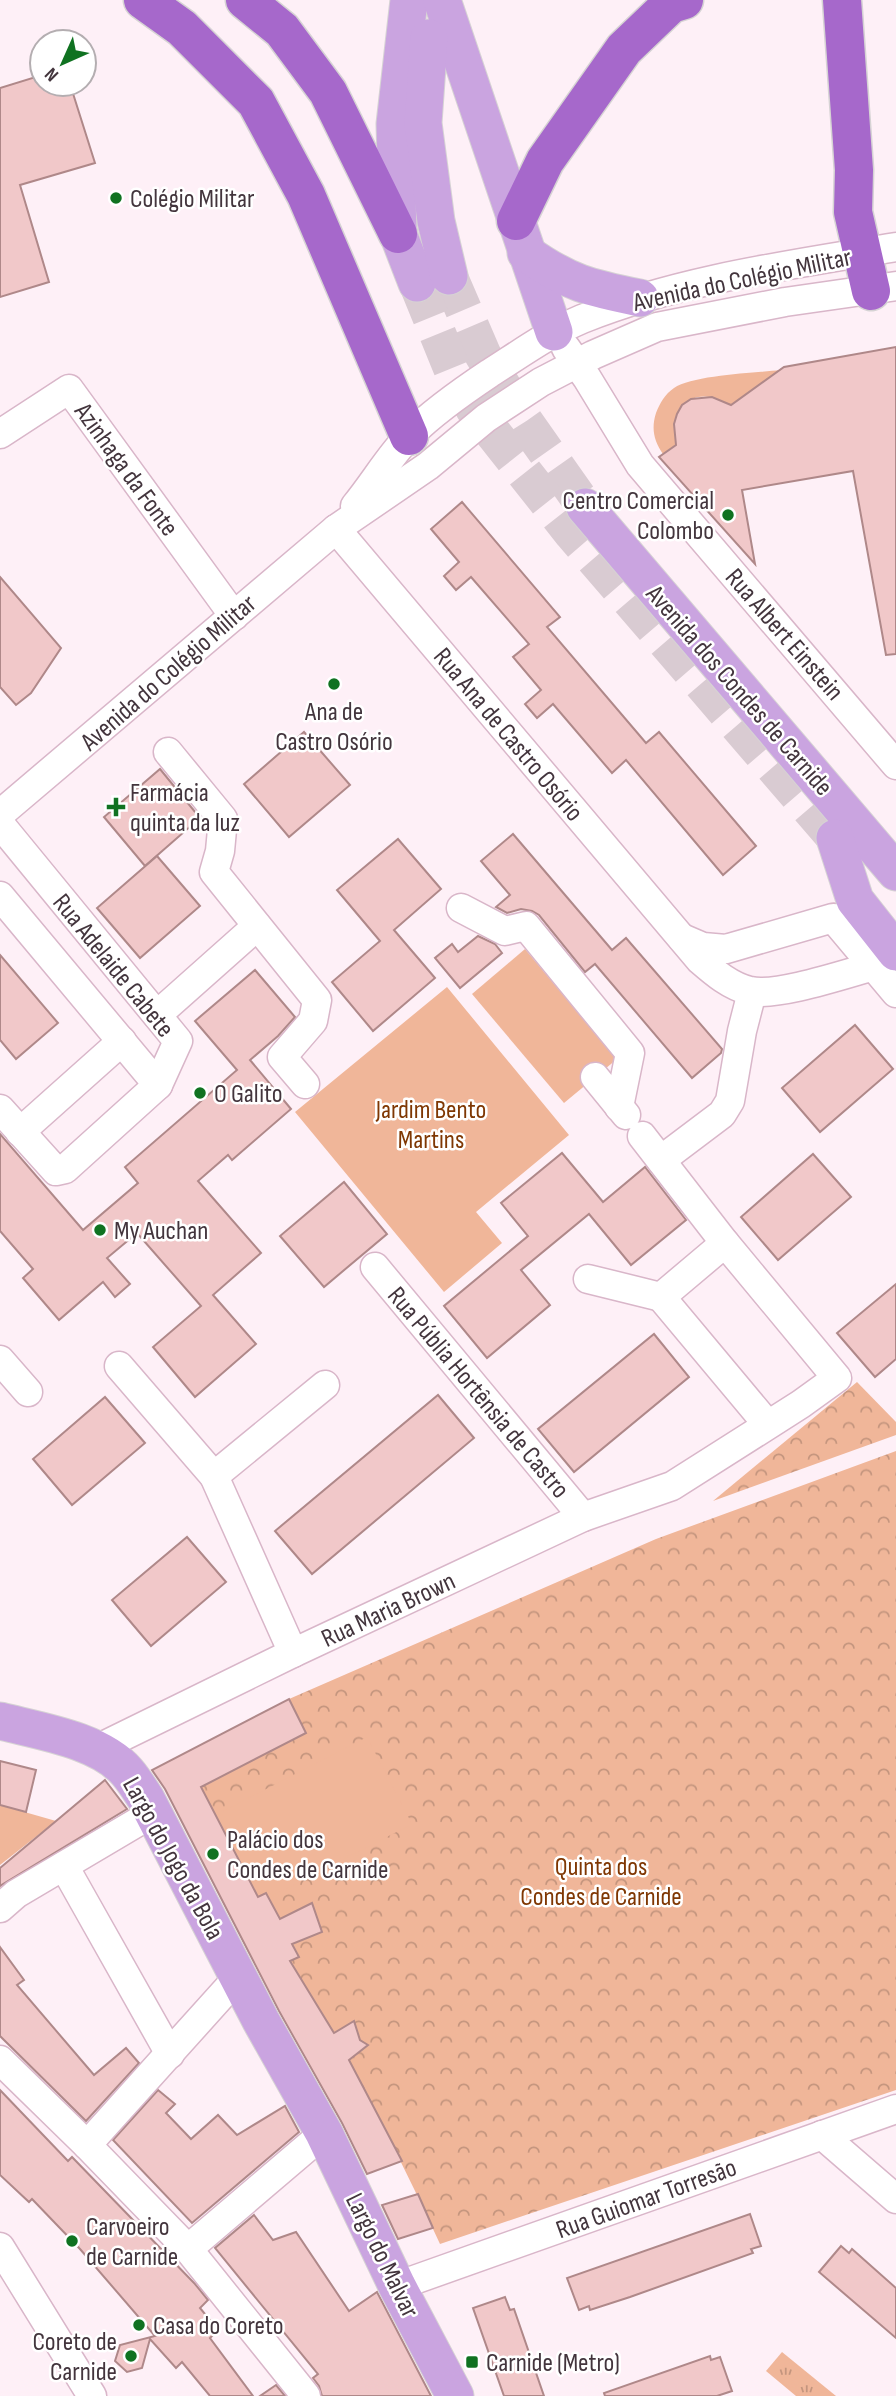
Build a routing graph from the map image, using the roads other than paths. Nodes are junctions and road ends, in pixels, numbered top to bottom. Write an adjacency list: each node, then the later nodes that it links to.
1 (143, 0): 16 (highway)
2 (244, 0): 8 (highway)
3 (409, 0): 8 (main road)
4 (432, 0): 8 (main road)
5 (442, 0): 9 (main road)
6 (684, 0): 9 (highway)
7 (842, 0): 10 (highway)
8 (398, 234)
9 (521, 237): 12 (main road); 13 (main road)
10 (879, 250): 11 (highway); 12 (street, Avenida do Colégio Militar)
11 (884, 288): 14 (street, Avenida do Colégio Militar)
12 (640, 298): 13 (street, Avenida do Colégio Militar)
13 (554, 332): 14 (street, Rua Albert Einstein); 16 (street, Avenida do Colégio Militar)
14 (577, 362): 18 (street, Avenida do Colégio Militar); 21 (street, Rua Albert Einstein)
15 (0, 434): 19 (street, Azinhaga da Fonte)
16 (409, 436): 18 (street, Avenida do Colégio Militar)
17 (585, 507): 24 (main road, Avenida dos Condes de Carnide)
18 (336, 529): 19 (street, Avenida do Colégio Militar); 29 (street, Rua Ana de Castro Osório)
19 (234, 616): 22 (street, Avenida do Colégio Militar)
20 (168, 752): 28 (street)
21 (896, 765)
22 (0, 814)
23 (0, 824): 33 (street, Rua Adelaide Cabete)
24 (896, 872)
25 (0, 896): 34 (street, Rua Adelaide Cabete)
26 (461, 908): 39 (street)
27 (896, 913): 30 (main road)
28 (257, 926): 33 (street); 37 (street)
29 (682, 938): 30 (street); 31 (street, Rua Ana de Castro Osório)
30 (885, 959): 31 (street); 32 (street)
31 (752, 992): 41 (street)
32 (896, 993)
33 (157, 1015): 36 (street, Rua Adelaide Cabete)
34 (122, 1041): 36 (street, Rua Adelaide Cabete); 40 (street)
35 (595, 1077): 39 (street)
36 (158, 1084): 40 (street)
37 (305, 1084)
38 (0, 1109): 40 (street)
39 (630, 1121): 41 (street)
40 (20, 1132)
41 (661, 1160): 42 (street)
42 (724, 1243): 45 (street); 50 (street, Rua Maria Brown)
43 (375, 1267): 52 (street, Rua Públia Hortênsia de Castro)
44 (588, 1279): 45 (street)
45 (661, 1297): 50 (street)
46 (0, 1360): 49 (street)
47 (119, 1366): 51 (street)
48 (325, 1385): 51 (street)
49 (29, 1392)
50 (768, 1425): 52 (street, Rua Maria Brown)
51 (214, 1476): 53 (street)
52 (583, 1517): 53 (street, Rua Maria Brown)
53 (293, 1653): 55 (street, Rua Maria Brown)
54 (0, 1721): 55 (main road)
55 (97, 1749): 59 (main road, Largo do Jogo da Bola)
56 (136, 1823): 57 (street, Largo do Jogo da Bola)
57 (64, 1866): 58 (street, Largo do Jogo da Bola); 60 (street)
58 (0, 1908)
59 (239, 1976): 60 (street); 63 (main road, Largo do Jogo da Bola)
60 (170, 2054): 65 (street)
61 (0, 2060): 65 (street)
62 (896, 2109): 64 (street, Rua Guiomar Torresão)
63 (324, 2133): 68 (street); 69 (main road, Largo do Malvar)
64 (822, 2135): 66 (street); 69 (street, Rua Guiomar Torresão)
65 (88, 2144): 68 (street)
66 (896, 2199)
67 (0, 2247): 71 (street)
68 (188, 2249): 72 (street)
69 (397, 2286): 70 (main road, Largo do Malvar)
70 (453, 2389)
71 (92, 2396)
72 (306, 2396)

